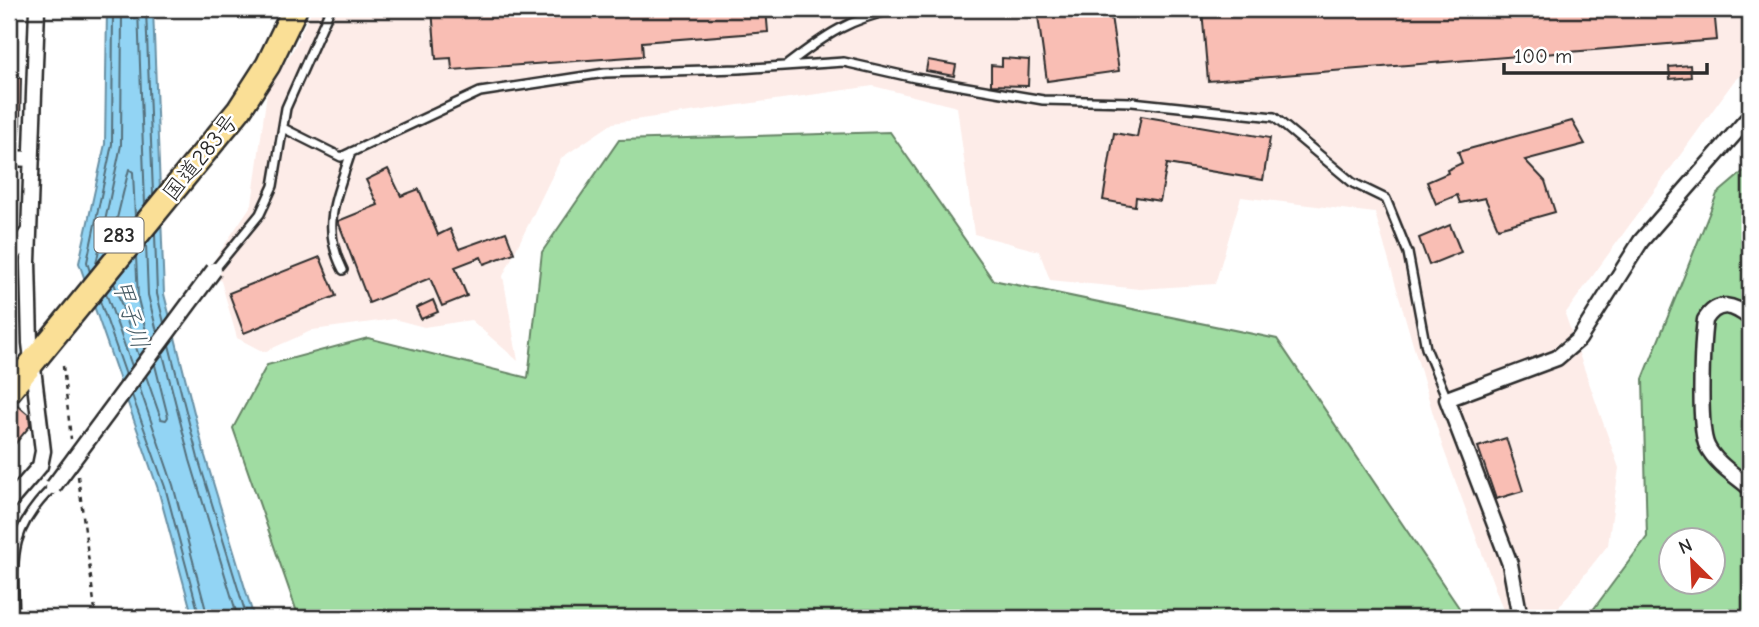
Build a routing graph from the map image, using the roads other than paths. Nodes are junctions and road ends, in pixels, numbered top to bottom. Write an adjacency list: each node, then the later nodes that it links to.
1 (37, 9): 12 (street)
2 (282, 9): 9 (highway, 国道283号 / 283)
3 (295, 9): 9 (highway, 国道283号 / 283)
4 (330, 9): 8 (lane)
5 (897, 9): 6 (lane)
6 (786, 66): 10 (lane); 21 (lane)
7 (1750, 116): 21 (street)
8 (283, 128): 10 (lane); 15 (lane)
9 (201, 146): 18 (highway, 国道283号 / 283)
10 (351, 152): 16 (lane)
11 (9, 158): 12 (street)
12 (32, 159): 13 (street)
13 (29, 230): 14 (street); 18 (street)
14 (9, 260)
15 (214, 270): 22 (street, bridge)
16 (343, 270)
17 (1750, 318): 23 (street)
18 (36, 346): 19 (highway, 国道283号 / 283); 20 (highway, 国道283号 / 283); 24 (street)
19 (9, 369)
20 (9, 391)
21 (1447, 399): 26 (street)
22 (53, 487): 25 (lane)
23 (1750, 488)
24 (9, 502)
25 (15, 618)
26 (1520, 618)

